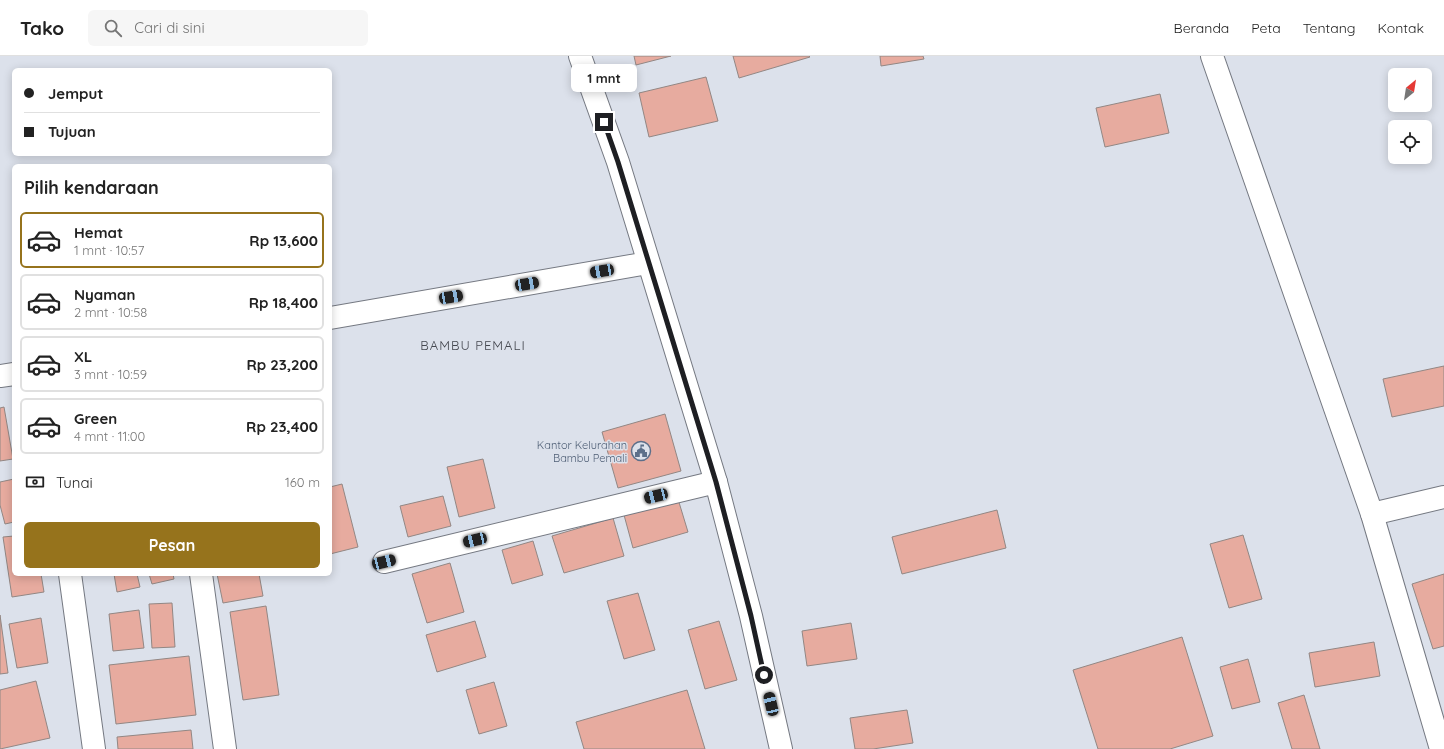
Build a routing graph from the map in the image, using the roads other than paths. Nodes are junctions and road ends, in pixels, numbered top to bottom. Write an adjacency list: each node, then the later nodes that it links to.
1 (580, 56): 3 (street)
2 (1212, 56): 9 (street)
3 (648, 263): 4 (street); 7 (street)
4 (332, 318)
5 (12, 374): 6 (street)
6 (0, 376)
7 (716, 482): 10 (street); 15 (street)
8 (1444, 497): 9 (street)
9 (1372, 514): 16 (street)
10 (384, 562)
11 (70, 576): 13 (street)
12 (201, 576): 14 (street)
13 (94, 749)
14 (225, 749)
15 (781, 749)
16 (1441, 749)

